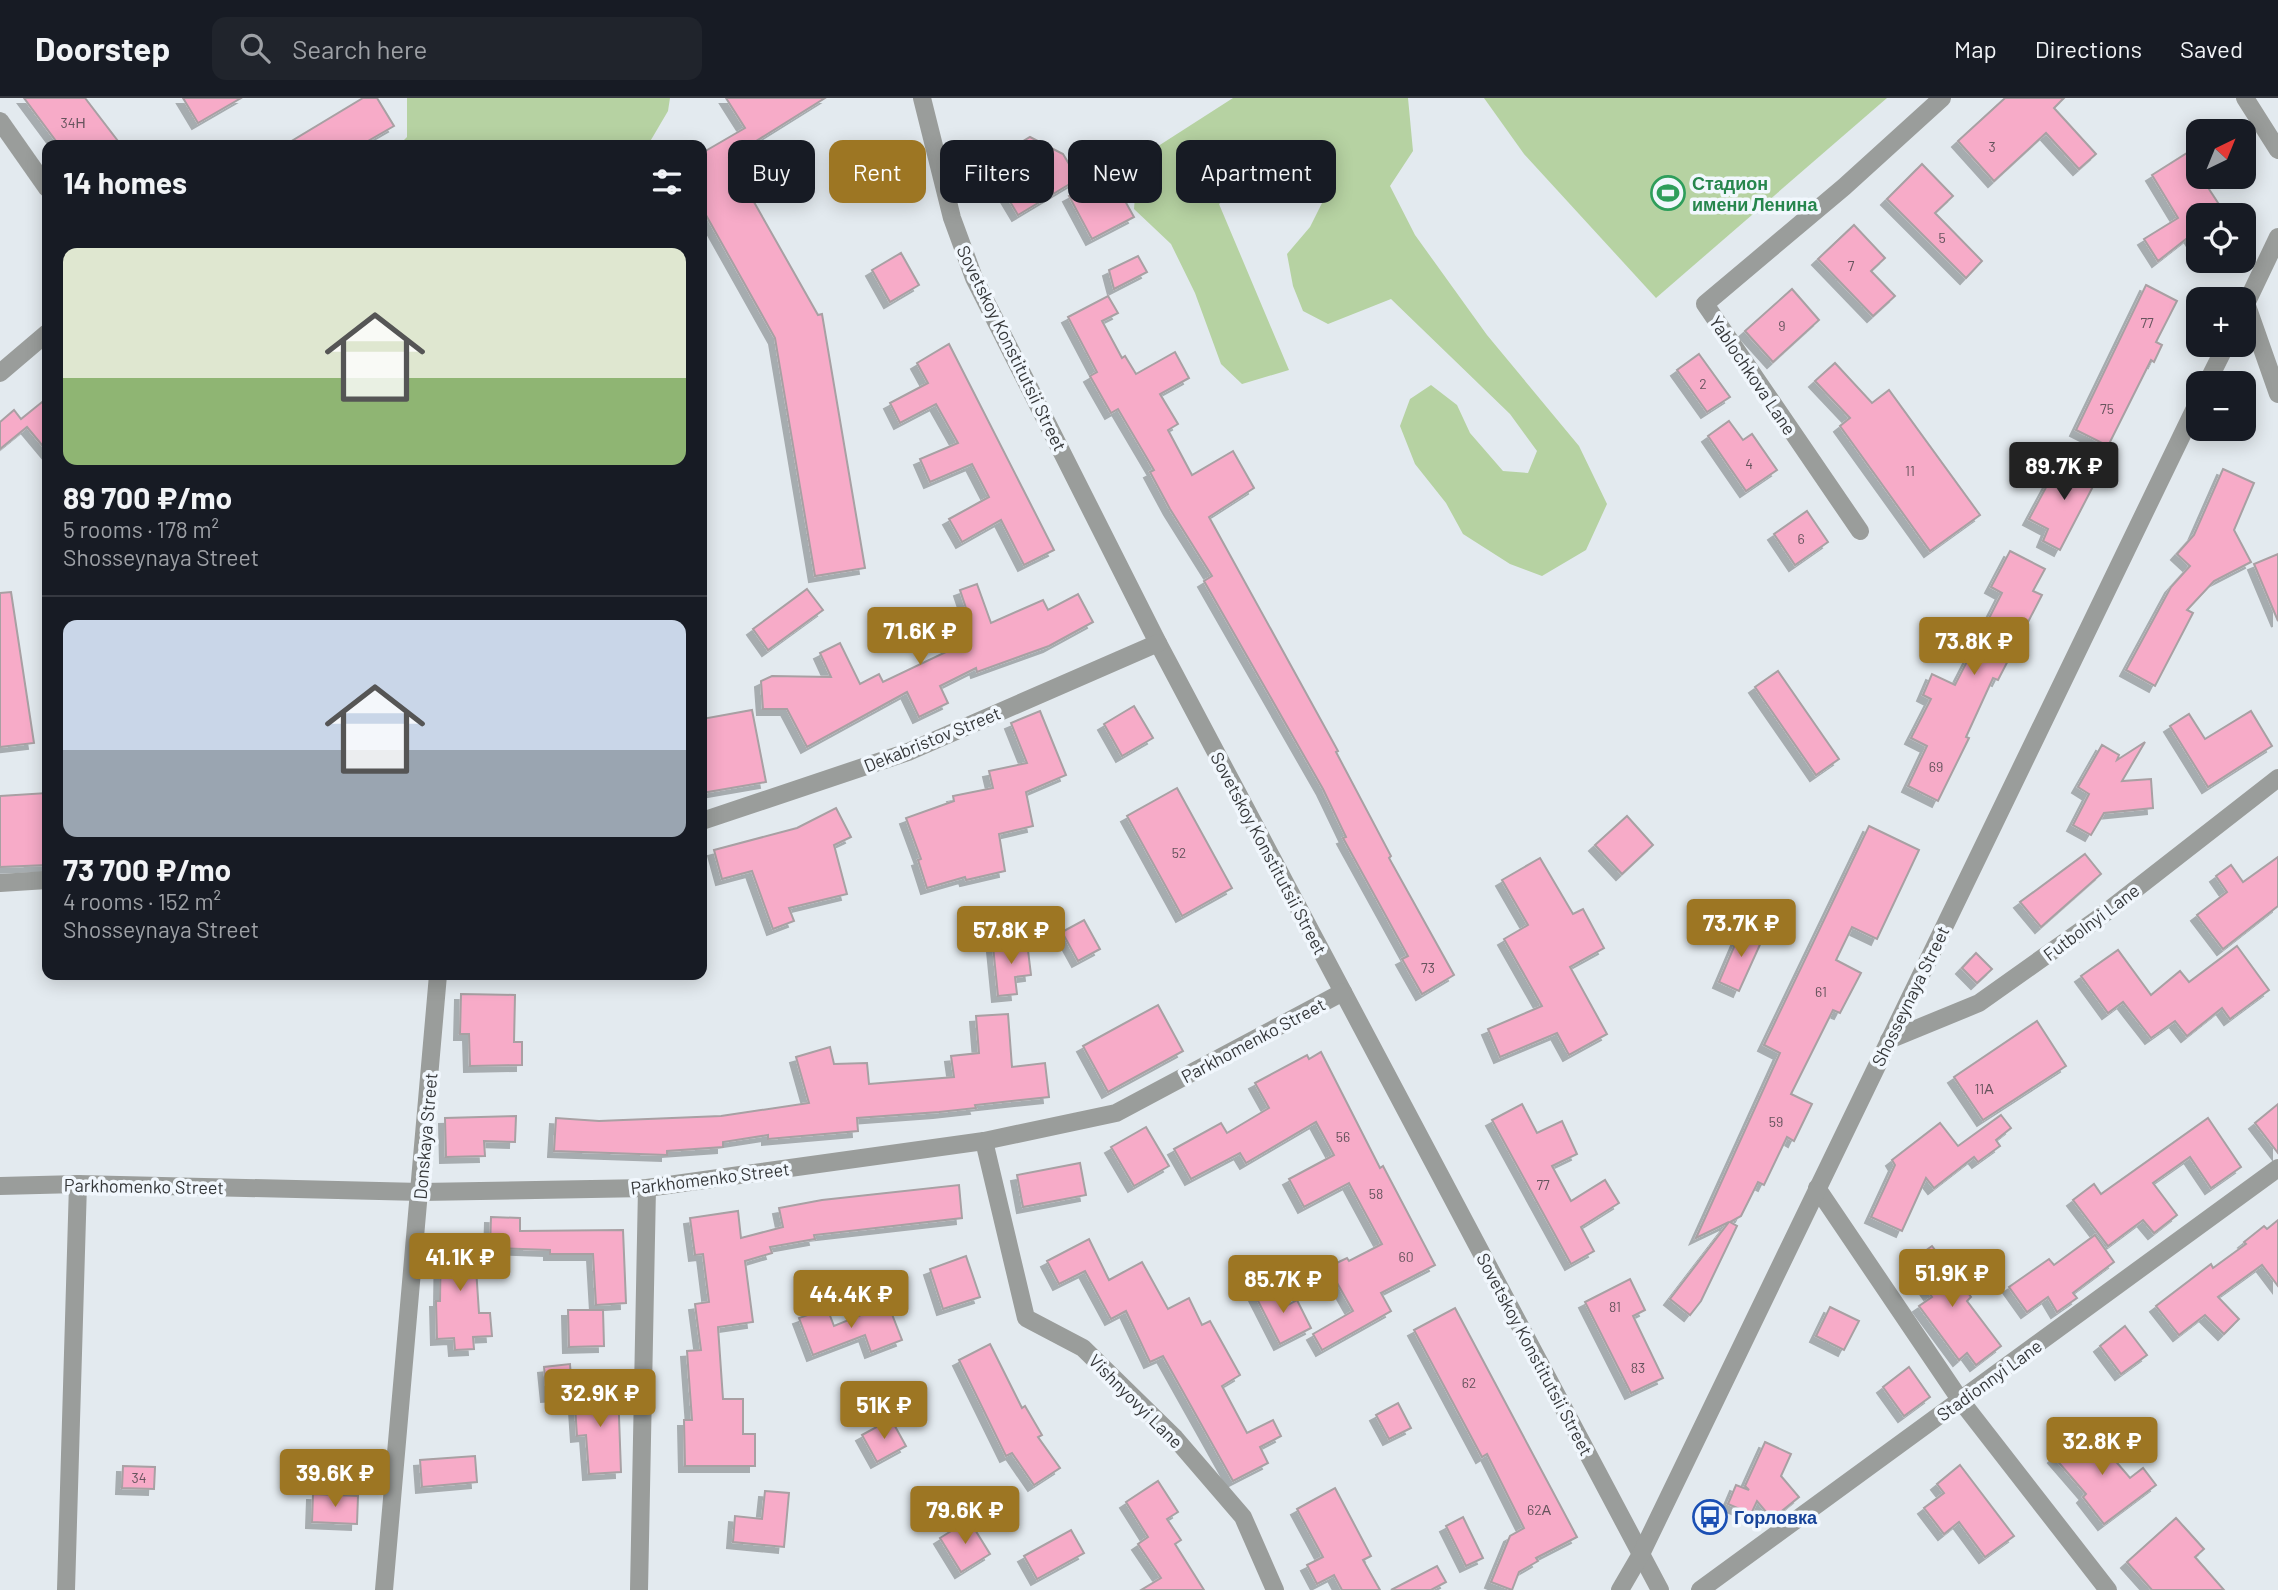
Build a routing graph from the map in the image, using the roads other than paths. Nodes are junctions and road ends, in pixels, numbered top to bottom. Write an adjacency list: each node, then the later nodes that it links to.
1 (922, 98): 15 (street, Sovetskoy Konstitutsii Street)
2 (1942, 98): 14 (street, Yablochkova Lane)
3 (2245, 98): 5 (street)
4 (0, 121): 6 (street)
5 (2278, 150)
6 (42, 181)
7 (2278, 237): 8 (street)
8 (2254, 287)
9 (2256, 335): 12 (street)
10 (42, 336): 11 (street)
11 (0, 373)
12 (2278, 394)
13 (2186, 427): 22 (street, Shosseynaya Street)
14 (1860, 531)
15 (1158, 643): 17 (street, Dekabristov Street); 21 (street, Sovetskoy Konstitutsii Street)
16 (2278, 778): 22 (street, Futbolnyi Lane)
17 (707, 819)
18 (42, 880): 19 (street)
19 (0, 883)
20 (438, 980): 29 (street, Donskaya Street)
21 (1343, 992): 23 (street, Parkhomenko Street); 31 (street, Sovetskoy Konstitutsii Street)
22 (1889, 1040): 28 (street, Shosseynaya Street)
23 (984, 1141): 27 (street, Parkhomenko Street); 35 (street, Vishnyovyi Lane)
24 (2278, 1168): 30 (street, Stadionnyi Lane)
25 (78, 1184): 26 (street, Parkhomenko Street); 29 (street, Parkhomenko Street); 32 (street)
26 (0, 1186)
27 (647, 1188): 29 (street, Parkhomenko Street); 34 (street)
28 (1816, 1188): 30 (street); 31 (street, Shosseynaya Street)
29 (421, 1192): 33 (street, Donskaya Street)
30 (1961, 1401): 38 (street, Stadionnyi Lane); 39 (street)
31 (1641, 1555): 36 (street, Shosseynaya Street); 37 (street, Sovetskoy Konstitutsii Street)
32 (66, 1590)
33 (384, 1590)
34 (639, 1590)
35 (1275, 1590)
36 (1620, 1590)
37 (1660, 1590)
38 (1700, 1590)
39 (2108, 1590)

